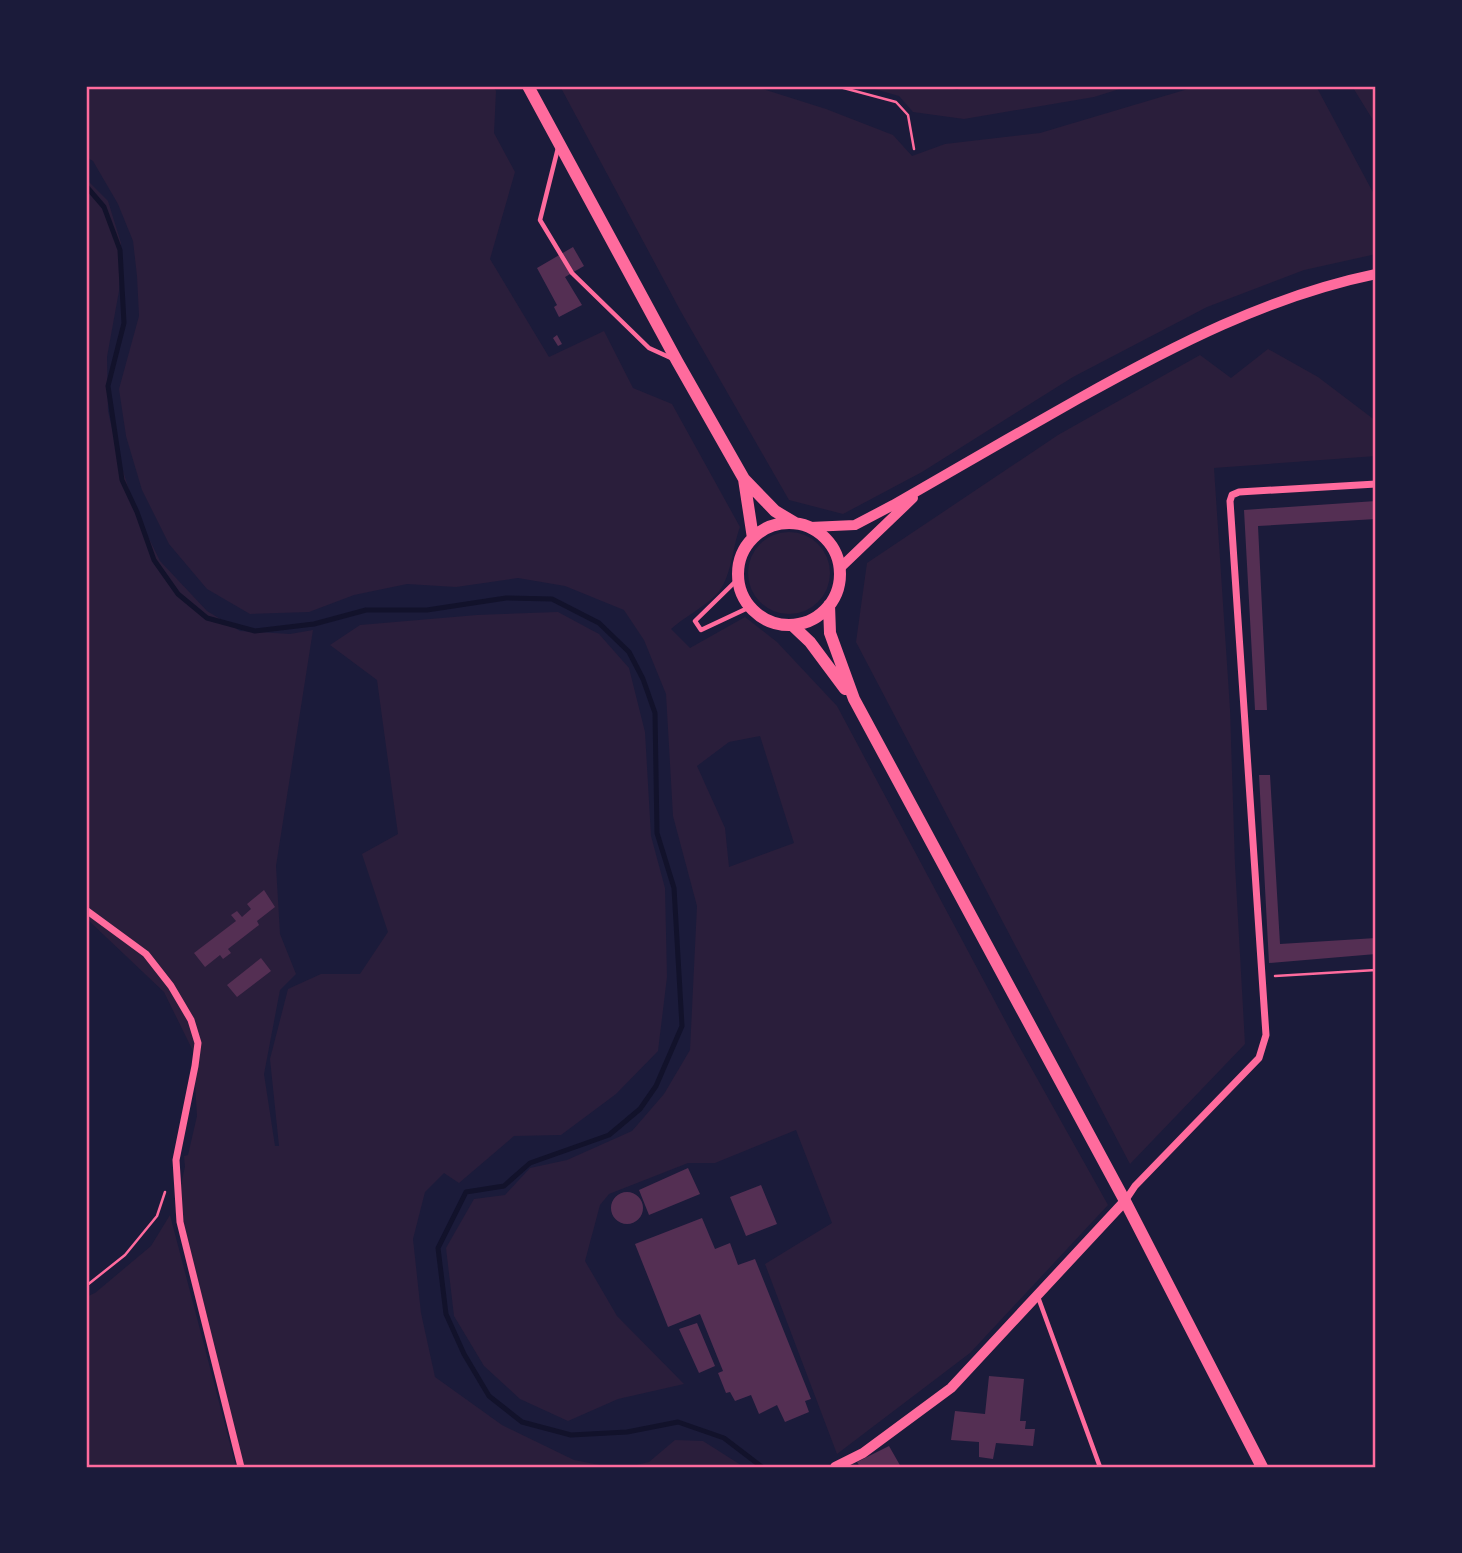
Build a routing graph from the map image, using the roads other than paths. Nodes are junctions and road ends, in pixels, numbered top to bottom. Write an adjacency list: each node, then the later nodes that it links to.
1 (528, 86): 2 (main road)
2 (559, 144): 4 (main road); 4 (lane)
3 (1376, 274): 7 (street)
4 (677, 361): 5 (main road)
5 (744, 479): 8 (main road); 10 (main road)
6 (1376, 484): 18 (street)
7 (925, 487): 9 (street); 11 (street)
8 (795, 523): 9 (main road); 10 (main road)
9 (810, 527): 11 (main road)
10 (753, 538): 12 (main road)
11 (840, 568): 13 (main road)
12 (738, 579): 14 (main road); 14 (lane)
13 (830, 606): 15 (main road); 16 (main road)
14 (750, 607): 15 (main road)
15 (792, 625): 16 (main road)
16 (854, 699): 18 (main road)
17 (86, 910): 20 (street)
18 (1125, 1201): 19 (street); 23 (main road)
19 (1038, 1296): 21 (street); 22 (lane)
20 (241, 1467)
21 (835, 1467)
22 (1100, 1467)
23 (1262, 1467)

